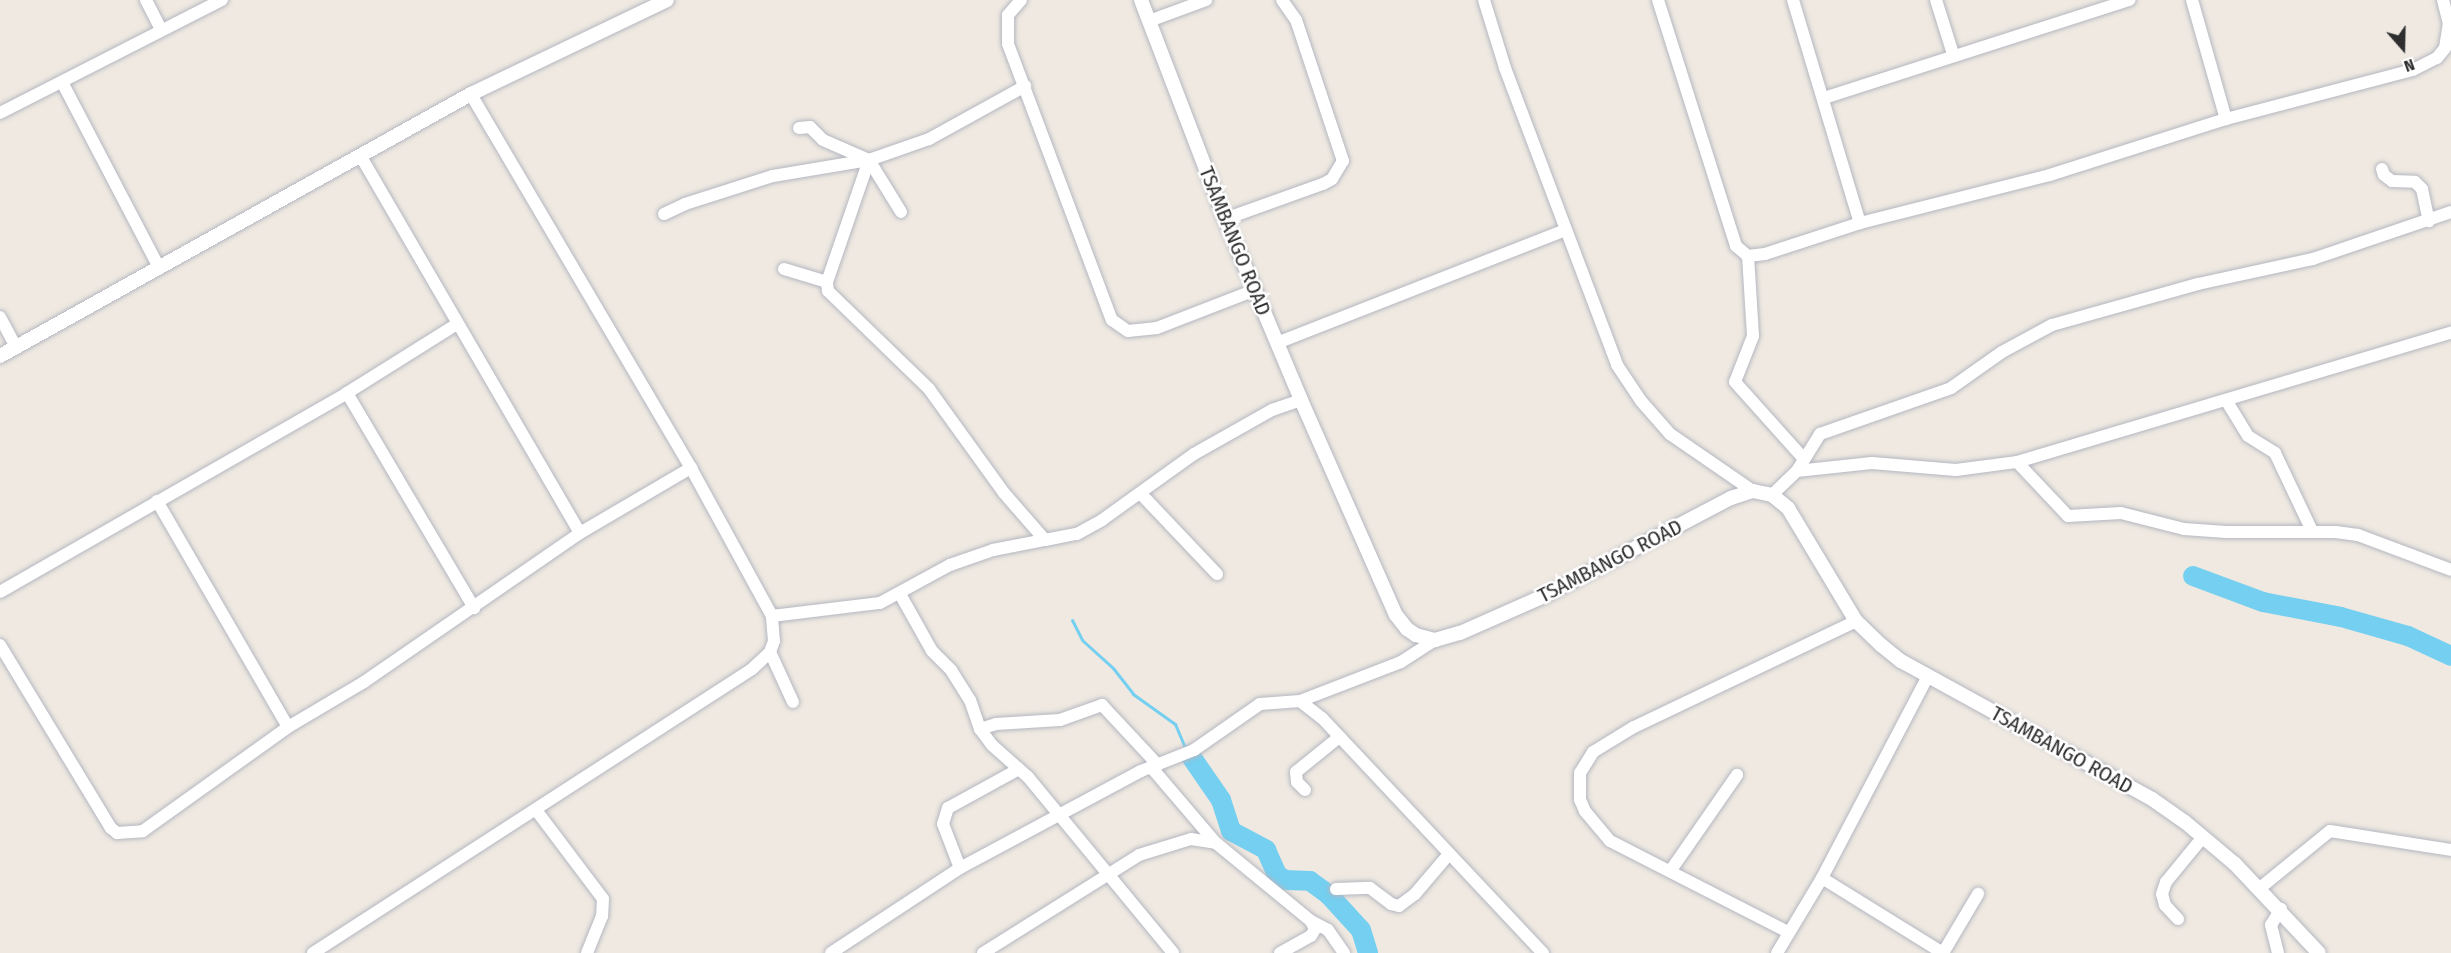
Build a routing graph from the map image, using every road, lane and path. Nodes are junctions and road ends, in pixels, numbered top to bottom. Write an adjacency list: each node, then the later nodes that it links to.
1 (146, 0): 16 (street)
2 (222, 0): 16 (street)
3 (667, 0): 20 (street)
4 (1021, 0): 19 (street)
5 (1141, 0): 15 (street, TSAMBANGO ROAD)
6 (1206, 0): 15 (street)
7 (1282, 0): 31 (street)
8 (1484, 0): 34 (street)
9 (1658, 0): 35 (street)
10 (1793, 0): 21 (street)
11 (1936, 0): 17 (street)
12 (2130, 0): 17 (street)
13 (2192, 0): 23 (street)
14 (2443, 0): 23 (street)
15 (1149, 21): 31 (street, TSAMBANGO ROAD)
16 (161, 30): 18 (street)
17 (1953, 54): 21 (street)
18 (62, 81): 22 (street); 36 (street)
19 (1025, 86): 26 (street); 39 (street)
20 (471, 94): 25 (street); 51 (street)
21 (1824, 98): 33 (street)
22 (0, 113)
23 (2226, 119): 33 (street)
24 (799, 128): 26 (street)
25 (360, 155): 36 (street); 41 (street)
26 (869, 160): 28 (street); 30 (street); 38 (street)
27 (2382, 169): 32 (street)
28 (901, 212)
29 (2451, 212): 32 (street)
30 (664, 214)
31 (1225, 219): 39 (street, TSAMBANGO ROAD)
32 (2429, 220): 49 (street)
33 (1860, 223): 35 (street)
34 (1565, 230): 43 (street); 53 (street)
35 (1748, 256): 49 (street)
36 (158, 266): 44 (street)
37 (784, 269): 38 (street)
38 (826, 282): 59 (street)
39 (1255, 290): 43 (street, TSAMBANGO ROAD)
40 (0, 317): 44 (street)
41 (457, 324): 46 (street); 58 (street)
42 (2451, 333): 48 (street)
43 (1277, 343): 47 (street, TSAMBANGO ROAD)
44 (16, 347): 45 (street)
45 (0, 356)
46 (346, 393): 56 (street); 64 (street)
47 (1301, 400): 54 (street); 67 (street, TSAMBANGO ROAD)
48 (2226, 400): 50 (street); 57 (street)
49 (1804, 459): 52 (street)
50 (2018, 462): 52 (street); 57 (street)
51 (691, 468): 58 (street); 65 (street)
52 (1797, 471): 55 (street)
53 (1753, 491): 55 (street); 67 (street, TSAMBANGO ROAD)
54 (1142, 495): 59 (street); 61 (street)
55 (1772, 495): 66 (street, TSAMBANGO ROAD)
56 (156, 501): 62 (street); 73 (street)
57 (2312, 531): 60 (street)
58 (580, 533): 64 (street)
59 (1045, 540): 63 (street)
60 (2451, 570)
61 (1217, 574)
62 (0, 592)
63 (900, 594): 65 (street); 74 (street)
64 (474, 608): 73 (street)
65 (772, 615): 69 (street)
66 (1856, 621): 70 (street, TSAMBANGO ROAD); 87 (street)
67 (1435, 640): 71 (street)
68 (0, 645): 73 (street)
69 (770, 652): 72 (street); 80 (street)
70 (1928, 676): 82 (street, TSAMBANGO ROAD); 89 (street)
71 (1300, 701): 75 (street); 76 (street)
72 (793, 702)
73 (288, 727)
74 (980, 729): 76 (street); 77 (street)
75 (1339, 737): 79 (street); 85 (street)
76 (1155, 766): 81 (street); 83 (street)
77 (1019, 769): 81 (street); 86 (street)
78 (1737, 775): 87 (street)
79 (1305, 790)
80 (536, 810): 97 (street); 98 (street)
81 (1057, 816): 86 (street); 88 (street)
82 (2203, 837): 90 (street, TSAMBANGO ROAD); 94 (street)
83 (1216, 843): 88 (street); 95 (street)
84 (2451, 850): 90 (street)
85 (1449, 854): 91 (street); 104 (street)
86 (960, 868): 99 (street)
87 (1671, 870): 96 (street)
88 (1108, 874): 100 (street); 101 (street)
89 (1822, 878): 96 (street); 106 (street)
90 (2260, 888): 93 (street, TSAMBANGO ROAD)
91 (1336, 890)
92 (1978, 894): 106 (street)
93 (2281, 909): 107 (street); 108 (street, TSAMBANGO ROAD)
94 (2178, 919)
95 (1311, 921): 102 (street); 103 (street)
96 (1788, 933): 105 (street)
97 (313, 953)
98 (587, 953)
99 (831, 953)
100 (983, 953)
101 (1173, 953)
102 (1280, 953)
103 (1344, 953)
104 (1543, 953)
105 (1777, 953)
106 (1943, 953)
107 (2278, 953)
108 (2319, 953)

